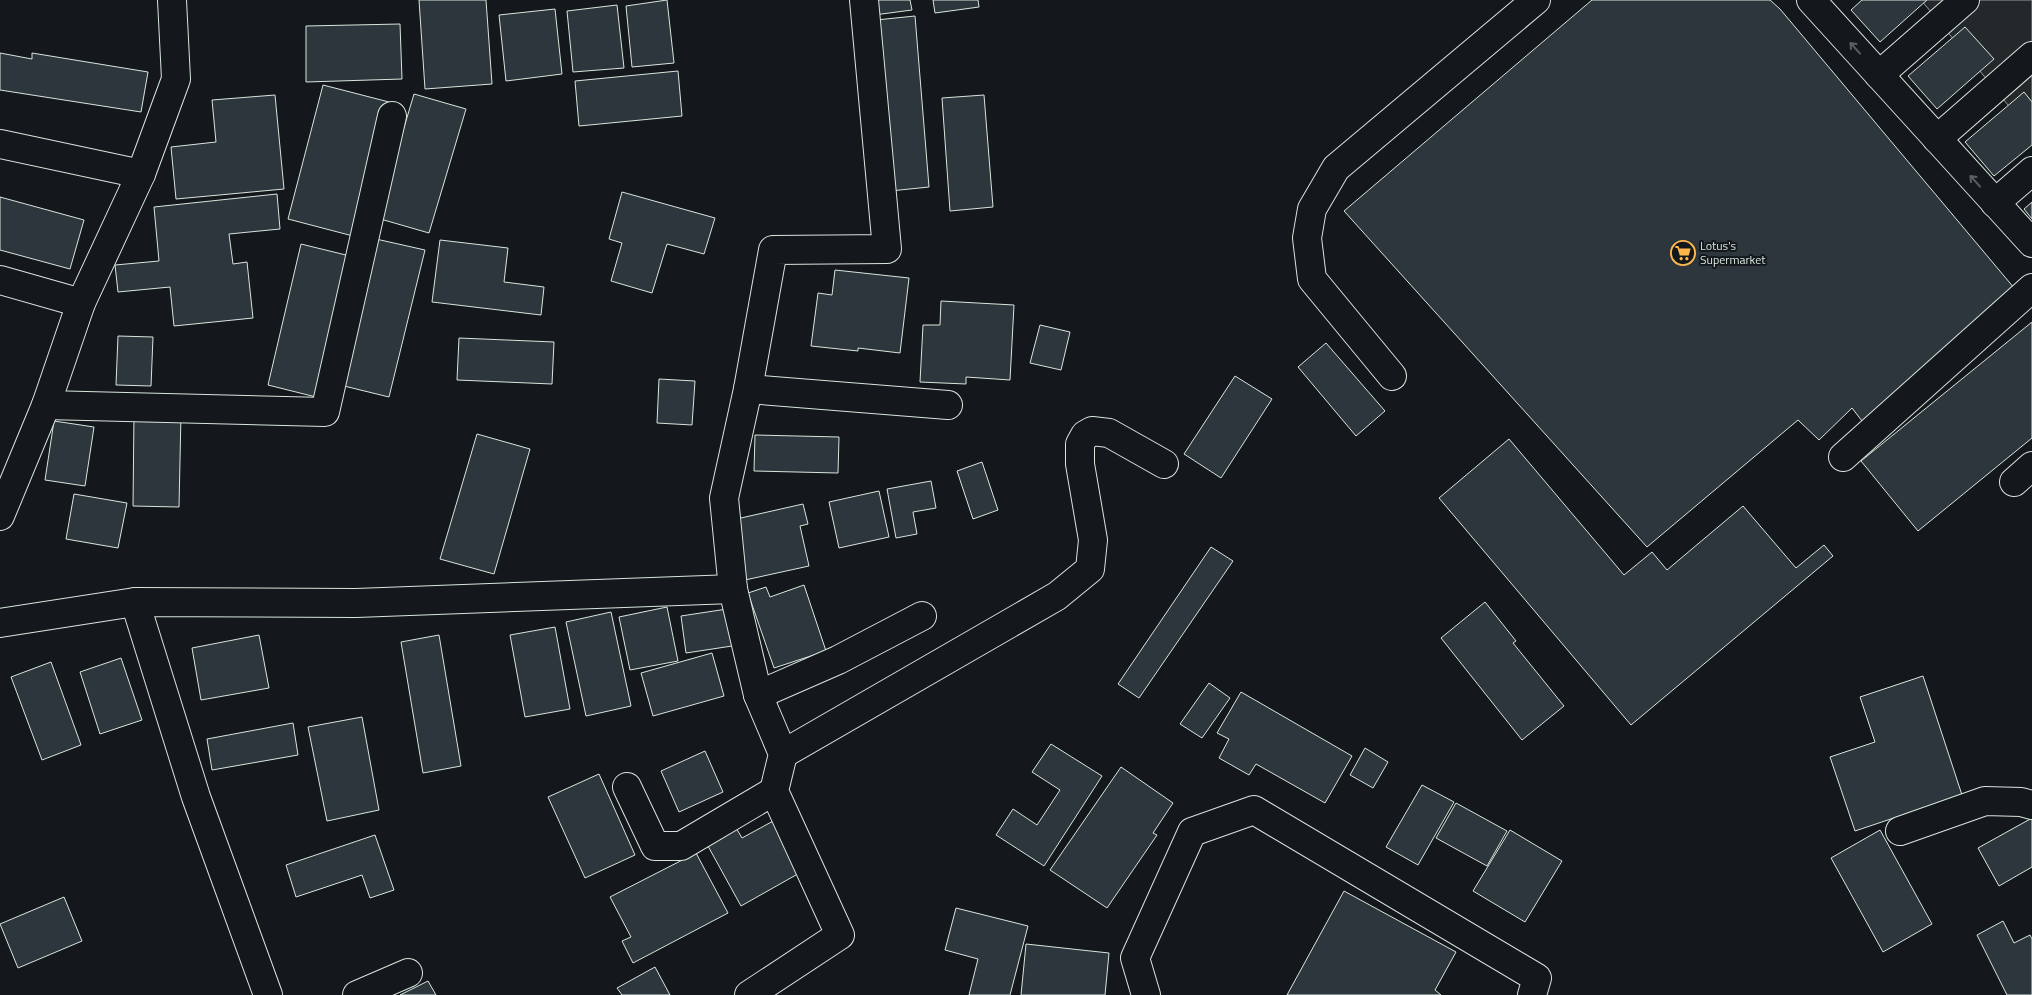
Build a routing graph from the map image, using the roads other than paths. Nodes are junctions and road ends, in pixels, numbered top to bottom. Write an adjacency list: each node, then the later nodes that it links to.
1 (172, 0): 12 (street)
2 (864, 0): 19 (street)
3 (1536, 0): 18 (street)
4 (1965, 0): 7 (street)
5 (1823, 4): 7 (street, one-way to 5)
6 (2032, 56): 9 (street)
7 (1879, 75): 9 (street)
8 (392, 116): 20 (street)
9 (1937, 139): 13 (street, one-way to 9)
10 (0, 144): 12 (street)
11 (2032, 171): 13 (street)
12 (141, 174): 17 (street)
13 (1995, 203): 14 (street)
14 (2032, 243)
15 (0, 280): 17 (street)
16 (2032, 288): 22 (street)
17 (81, 304): 20 (street)
18 (1392, 376)
19 (748, 390): 21 (street); 25 (street)
20 (46, 405): 24 (street)
21 (948, 405)
22 (1843, 457)
23 (1164, 464): 30 (street)
24 (0, 516)
25 (733, 589): 26 (street); 29 (street)
26 (135, 602): 28 (street); 36 (street)
27 (922, 616): 29 (street)
28 (0, 623)
29 (758, 695): 30 (street)
30 (782, 754): 32 (street)
31 (627, 787): 32 (street)
32 (774, 791): 38 (street)
33 (2032, 805): 34 (street)
34 (1900, 831)
35 (408, 973): 37 (street)
36 (268, 995)
37 (357, 995)
38 (749, 995)
39 (1146, 995): 40 (street)
40 (1532, 995)

